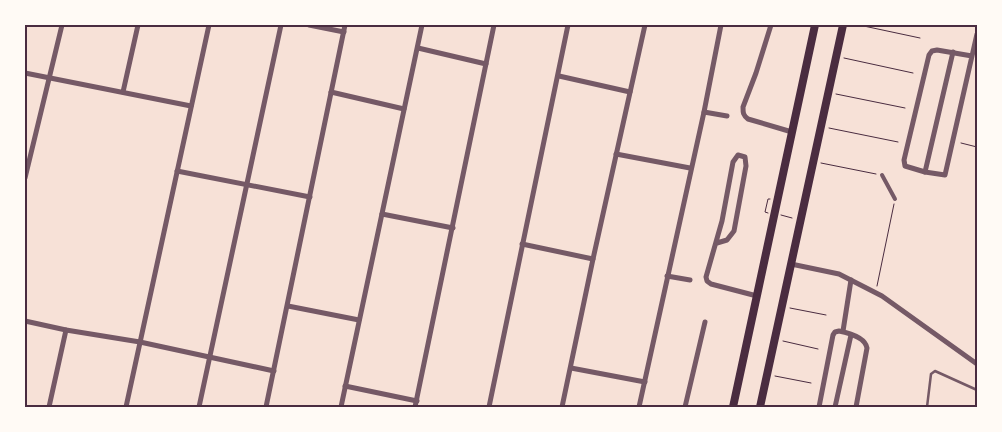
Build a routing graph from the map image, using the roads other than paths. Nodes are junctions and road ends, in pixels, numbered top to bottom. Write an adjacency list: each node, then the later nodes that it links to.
1 (62, 25): 23 (street)
2 (138, 25): 24 (street)
3 (209, 25): 27 (street)
4 (280, 25): 38 (street)
5 (309, 25): 15 (street)
6 (345, 25): 15 (street)
7 (422, 25): 17 (street)
8 (494, 25): 20 (street)
9 (568, 25): 22 (street)
10 (645, 25): 26 (street)
11 (721, 25): 29 (street)
12 (771, 25): 31 (street)
13 (815, 25): 31 (main road)
14 (843, 25): 46 (main road)
15 (344, 32): 25 (street)
16 (977, 34): 19 (street)
17 (418, 48): 20 (street); 28 (street)
18 (953, 52): 19 (street); 35 (street); 35 (street)
19 (972, 56): 35 (street)
20 (486, 64): 42 (street)
21 (25, 73): 23 (street)
22 (559, 76): 26 (street); 44 (street)
23 (48, 78): 24 (street); 37 (street)
24 (123, 92): 27 (street)
25 (332, 92): 28 (street); 39 (street)
26 (630, 92): 32 (street)
27 (191, 106): 34 (street)
28 (404, 109): 41 (street)
29 (704, 112): 30 (street); 33 (street)
30 (727, 116)
31 (792, 132): 50 (main road)
32 (616, 154): 33 (street); 45 (street)
33 (690, 168): 47 (street)
34 (177, 171): 38 (street); 58 (street)
35 (925, 172)
36 (882, 175): 40 (street)
37 (25, 178)
38 (246, 185): 39 (street); 59 (street)
39 (310, 198): 51 (street)
40 (895, 199)
41 (382, 214): 42 (street); 52 (street)
42 (453, 228): 66 (street)
43 (716, 243): 43 (street); 50 (street)
44 (522, 244): 45 (street); 72 (street)
45 (593, 259): 61 (street)
46 (791, 264): 49 (street); 77 (main road)
47 (667, 276): 48 (street); 63 (street)
48 (690, 280)
49 (851, 280): 56 (street); 60 (street)
50 (757, 296): 76 (main road)
51 (288, 306): 52 (street); 62 (street)
52 (359, 320): 64 (street)
53 (25, 321): 55 (street)
54 (705, 322): 75 (street)
55 (66, 330): 58 (street); 67 (street)
56 (842, 331): 57 (street); 78 (street)
57 (851, 334): 79 (street); 80 (street)
58 (140, 342): 59 (street); 68 (street)
59 (210, 357): 62 (street); 69 (street)
60 (977, 364)
61 (571, 368): 63 (street); 73 (street)
62 (274, 371): 70 (street)
63 (645, 382): 74 (street)
64 (345, 386): 66 (street); 71 (street)
65 (977, 390): 81 (lane)
66 (416, 404)
67 (49, 407)
68 (126, 407)
69 (199, 407)
70 (266, 407)
71 (341, 407)
72 (489, 407)
73 (562, 407)
74 (639, 407)
75 (685, 407)
76 (733, 407)
77 (760, 407)
78 (819, 407)
79 (835, 407)
80 (856, 407)
81 (927, 407)

